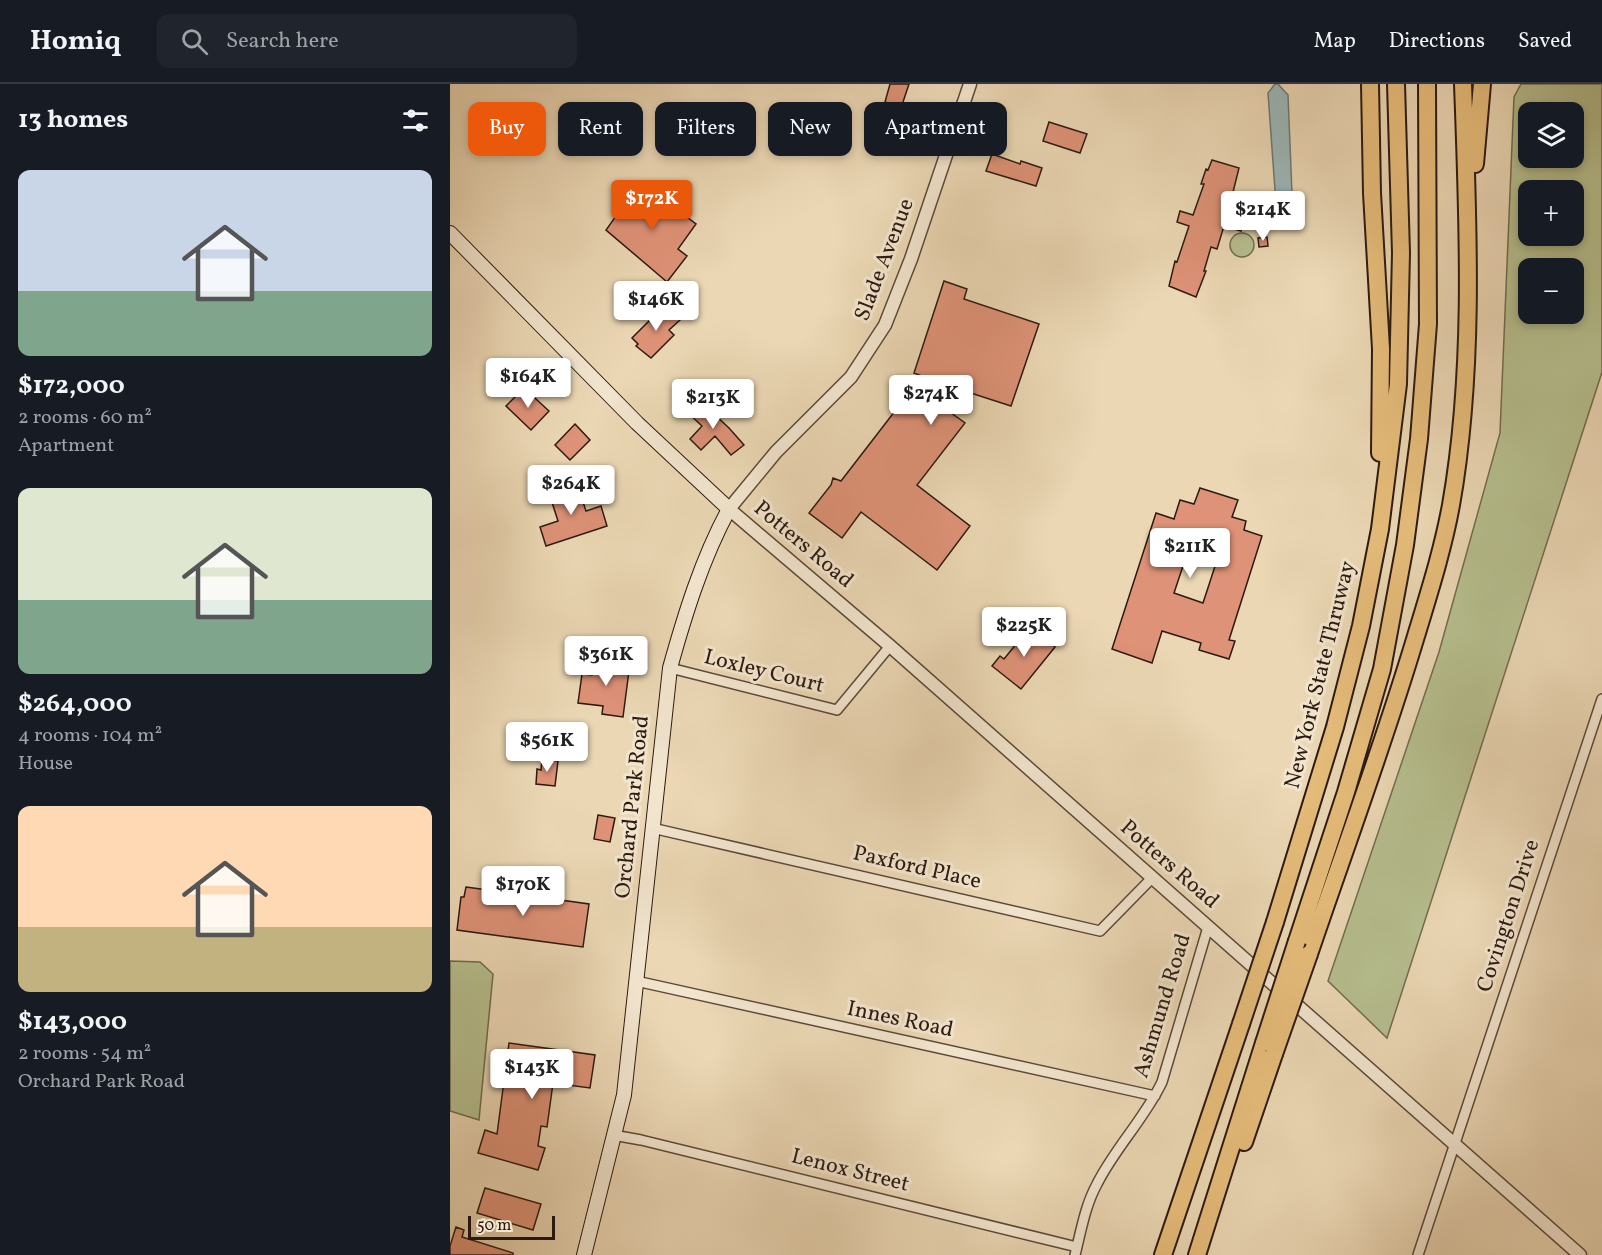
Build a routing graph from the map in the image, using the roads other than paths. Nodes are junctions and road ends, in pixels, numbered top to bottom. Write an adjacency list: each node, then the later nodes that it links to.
1 (970, 84): 9 (street, Slade Avenue)
2 (1370, 84): 10 (highway)
3 (1396, 84): 10 (highway, New York State Thruway)
4 (1427, 84): 18 (highway, bridge)
5 (1463, 84): 7 (highway)
6 (1482, 84): 7 (highway)
7 (1467, 198): 18 (highway, bridge)
8 (450, 233): 9 (main road)
9 (729, 509): 11 (street, Potters Road); 12 (main road, Orchard Park Road)
10 (1380, 529): 25 (highway, New York State Thruway, bridge)
11 (890, 646): 12 (street, Loxley Court); 15 (street, Potters Road)
12 (670, 668): 14 (main road, Orchard Park Road)
13 (1602, 699): 21 (street, Covington Drive)
14 (652, 828): 15 (street, Paxford Place); 17 (main road, Orchard Park Road)
15 (1152, 878): 16 (street, Potters Road)
16 (1208, 927): 19 (street, Ashmund Road); 21 (street, Potters Road)
17 (636, 981): 19 (street, Innes Road); 20 (main road, Orchard Park Road)
18 (1269, 1048): 22 (highway)
19 (1155, 1096): 23 (street, Ashmund Road)
20 (613, 1135): 23 (street, Lenox Street); 24 (main road, Orchard Park Road)
21 (1455, 1145): 26 (street, Covington Drive); 27 (street, Potters Road)
22 (1199, 1250)
23 (1076, 1251)
24 (584, 1255)
25 (1163, 1255)
26 (1418, 1255)
27 (1580, 1255)

